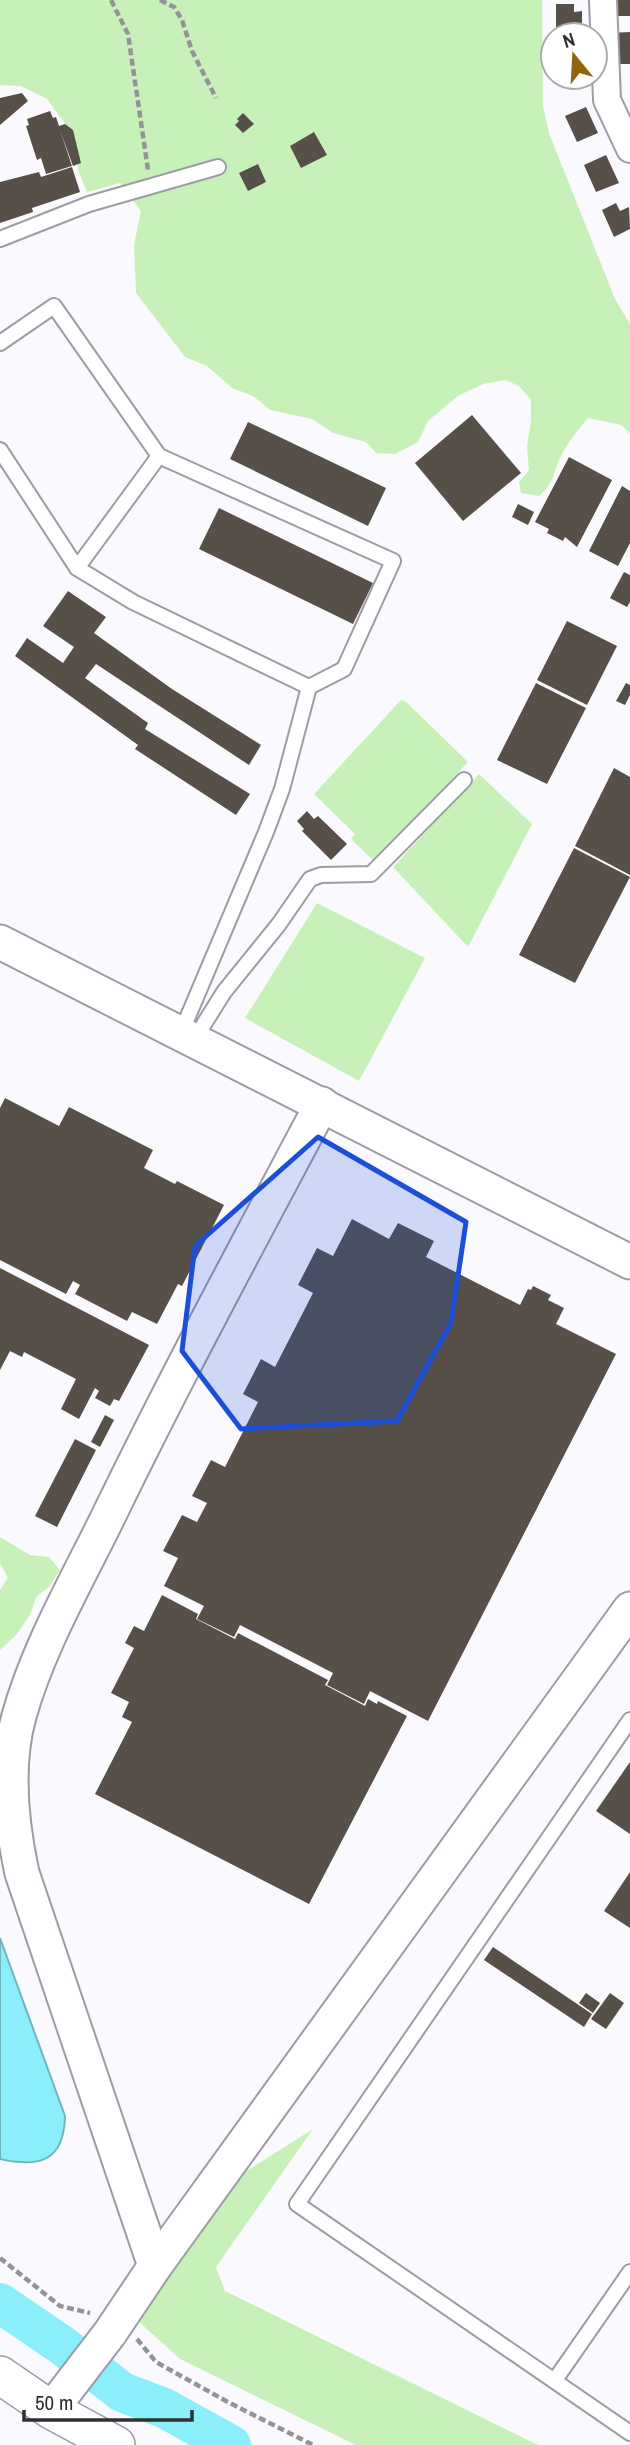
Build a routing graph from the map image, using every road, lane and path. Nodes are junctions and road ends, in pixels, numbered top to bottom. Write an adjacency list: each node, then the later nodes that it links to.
1 (111, 0): 7 (path)
2 (160, 0): 4 (path)
3 (603, 0): 5 (street)
4 (216, 98)
5 (630, 149)
6 (218, 167): 7 (lane)
7 (150, 185): 8 (lane)
8 (0, 239)
9 (0, 343): 11 (lane)
10 (0, 450): 12 (lane)
11 (159, 456): 12 (lane); 13 (lane)
12 (77, 568): 13 (lane)
13 (309, 687): 16 (lane)
14 (464, 780): 16 (lane)
15 (0, 942): 16 (street)
16 (188, 1037): 17 (street)
17 (322, 1104): 18 (street); 22 (street)
18 (630, 1262)
19 (630, 1609): 22 (street)
20 (630, 1720): 26 (lane)
21 (0, 2258): 24 (path)
22 (155, 2266): 24 (street)
23 (630, 2272): 26 (lane)
24 (115, 2325): 27 (street); 30 (path)
25 (0, 2375): 27 (main road)
26 (555, 2380): 28 (lane)
27 (60, 2399): 29 (main road)
28 (630, 2433)
29 (116, 2445)
30 (313, 2445)

